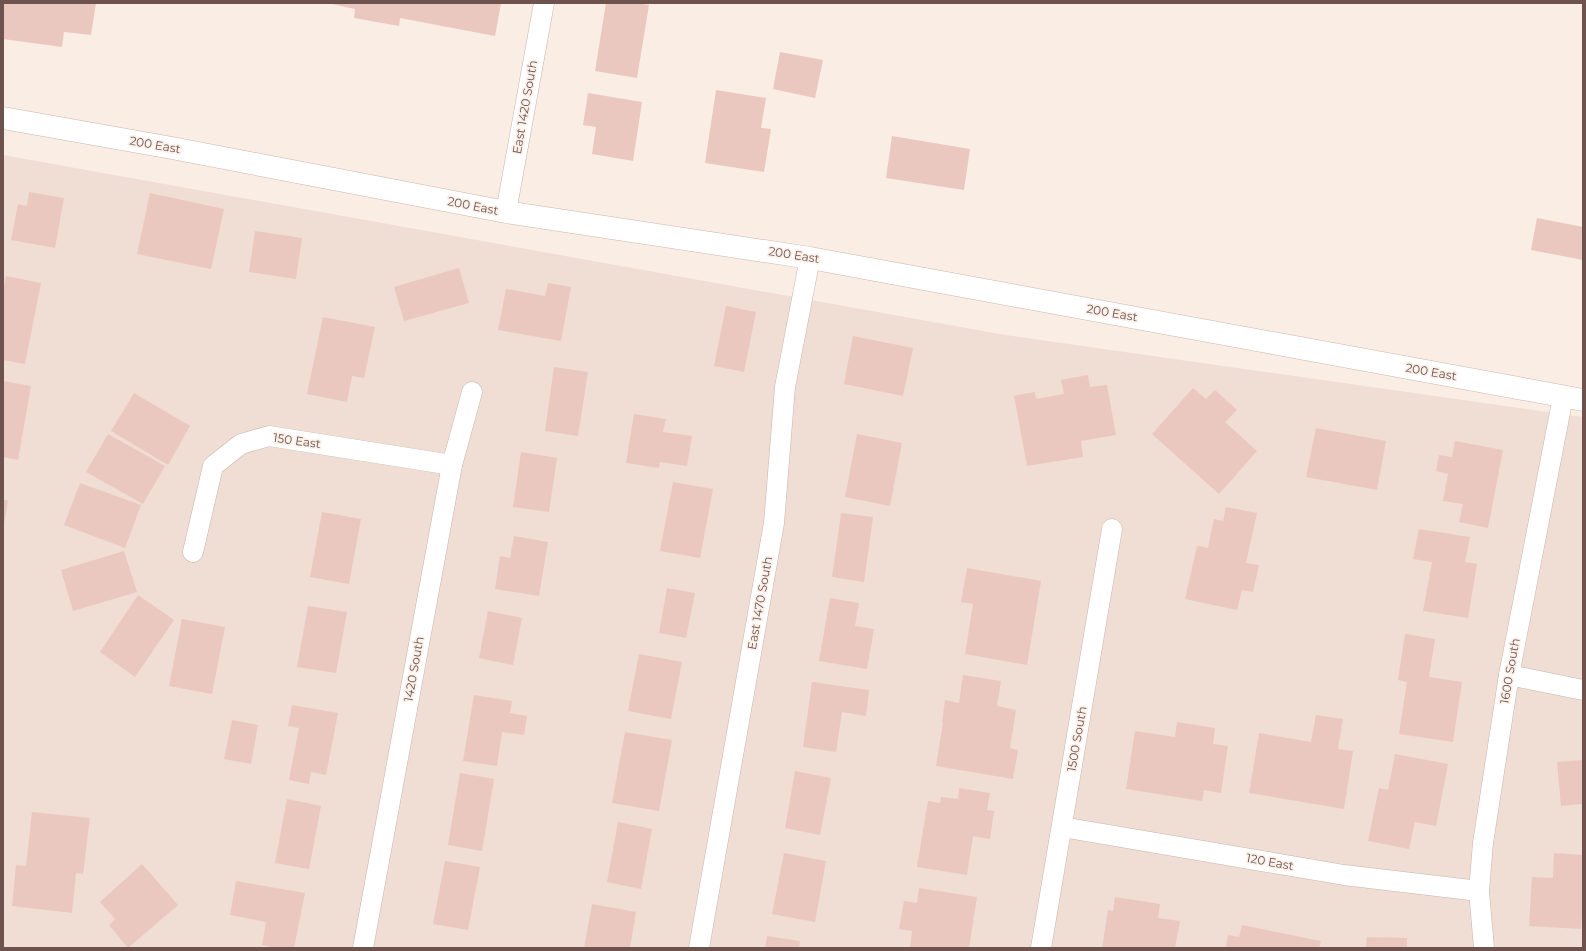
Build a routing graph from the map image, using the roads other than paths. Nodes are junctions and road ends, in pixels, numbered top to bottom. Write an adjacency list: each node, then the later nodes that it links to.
1 (544, 3): 3 (street, East 1420 South)
2 (3, 118): 3 (main road, 200 East)
3 (506, 212): 4 (main road, 200 East)
4 (810, 258): 6 (main road, 200 East); 15 (street, East 1470 South)
5 (472, 392): 7 (street, 1420 South)
6 (1573, 398): 10 (street, 1600 South)
7 (452, 465): 9 (street, 150 East); 14 (street, 1420 South)
8 (1112, 529): 12 (street, 1500 South)
9 (193, 552)
10 (1509, 675): 11 (street); 13 (street, 1600 South)
11 (1583, 690)
12 (1062, 827): 13 (street, 120 East); 16 (street, 1500 South)
13 (1479, 891): 17 (street, 1600 South)
14 (363, 948)
15 (699, 948)
16 (1041, 948)
17 (1484, 948)

